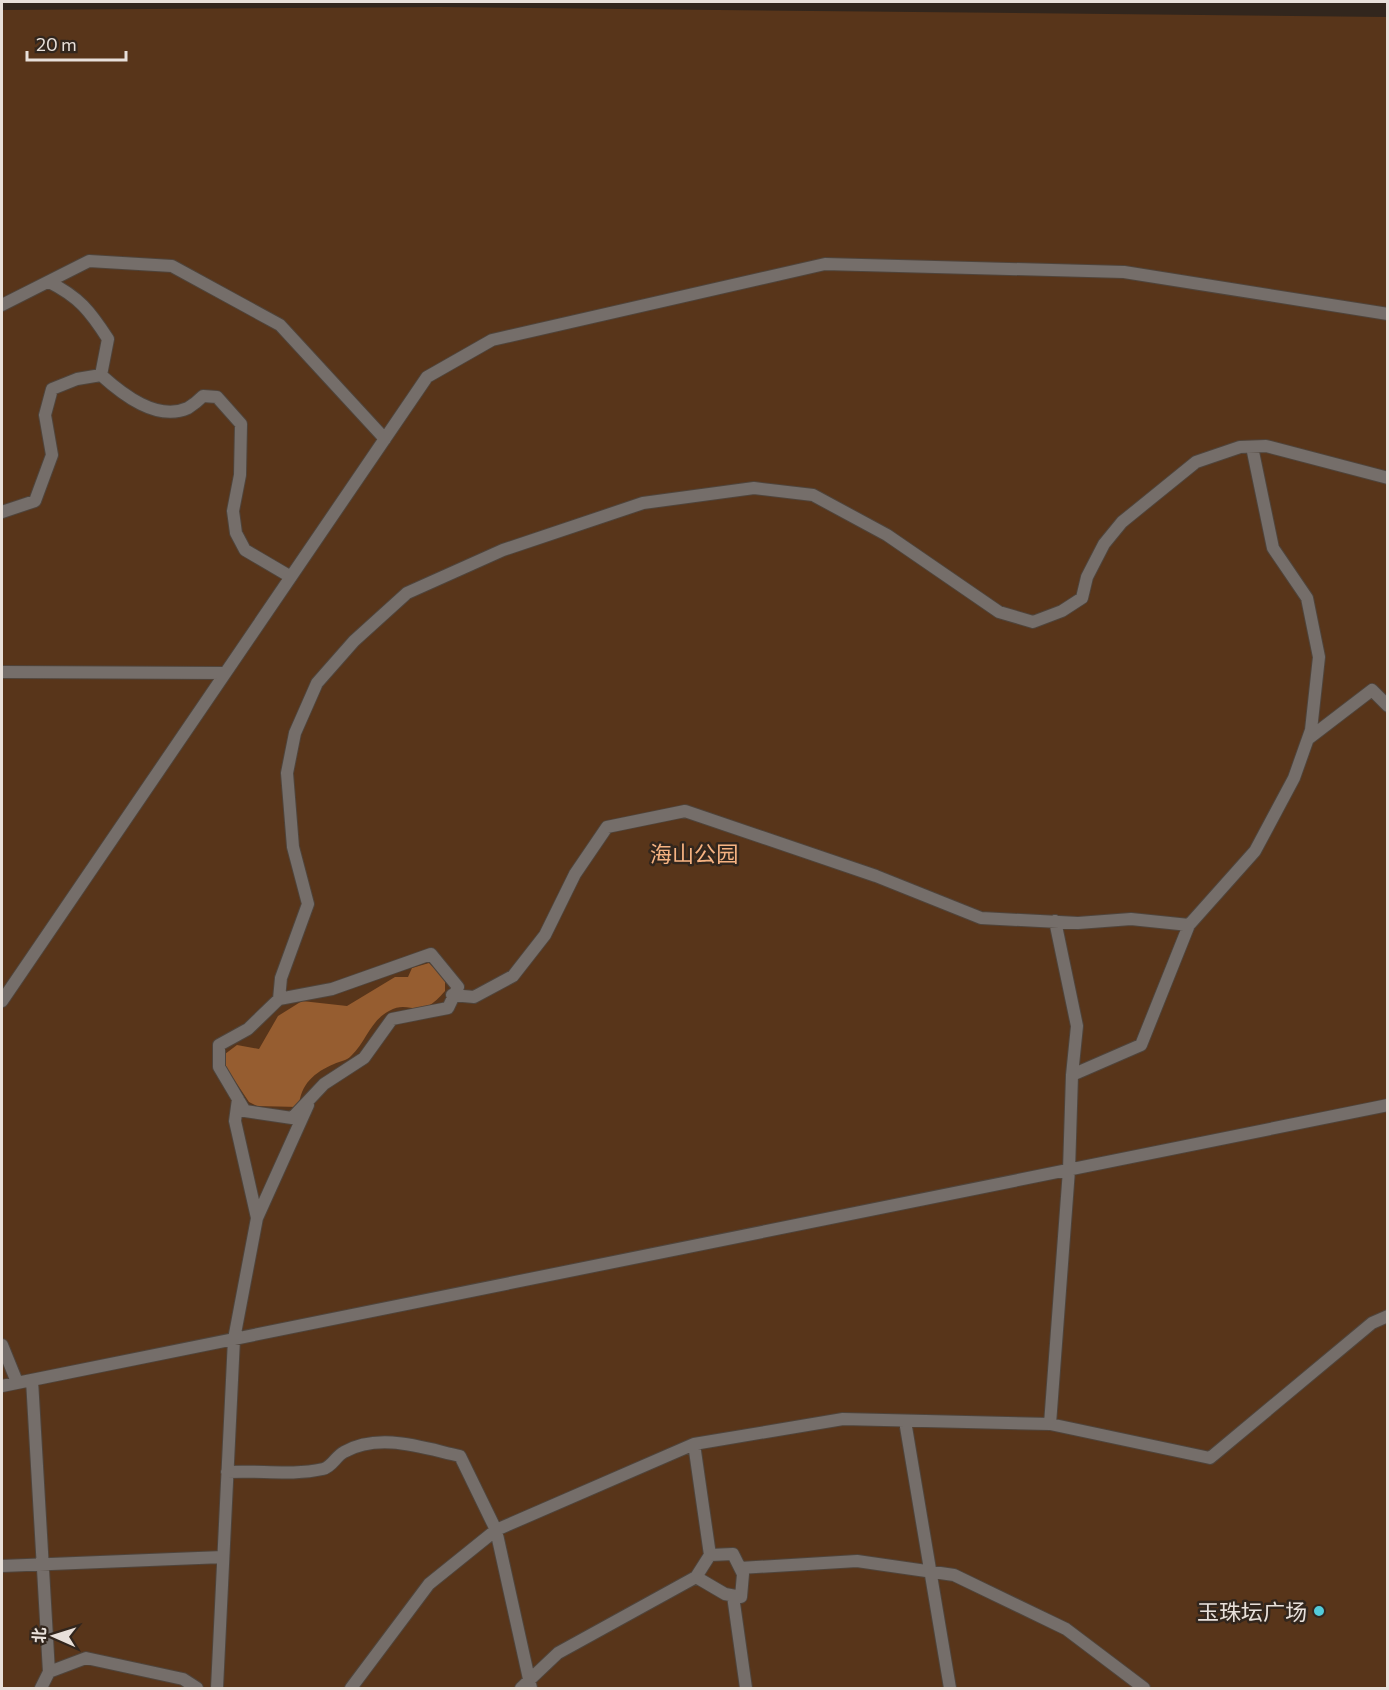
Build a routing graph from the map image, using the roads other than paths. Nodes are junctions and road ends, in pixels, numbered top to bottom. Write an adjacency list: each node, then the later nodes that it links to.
1 (49, 282): 2 (lane); 4 (lane); 5 (lane)
2 (2, 304)
3 (1388, 314): 5 (lane)
4 (101, 375): 8 (lane); 9 (lane)
5 (385, 439): 9 (lane)
6 (1252, 447): 7 (lane); 13 (lane); 17 (lane)
7 (1388, 478)
8 (2, 512)
9 (291, 577): 11 (lane)
10 (2, 672): 11 (lane)
11 (225, 673): 18 (lane)
12 (1388, 706): 13 (lane)
13 (1308, 739): 15 (lane)
14 (1055, 921): 15 (lane); 16 (lane); 19 (lane)
15 (1189, 925): 19 (lane)
16 (452, 995): 17 (lane); 20 (lane)
17 (279, 999): 21 (lane)
18 (2, 1000)
19 (1072, 1075): 23 (lane)
20 (312, 1096): 21 (lane); 24 (lane)
21 (238, 1099): 24 (lane)
22 (1388, 1105): 23 (lane)
23 (1069, 1170): 26 (lane); 32 (lane)
24 (257, 1218): 26 (lane)
25 (1388, 1316): 32 (lane)
26 (234, 1339): 28 (lane); 34 (lane)
27 (2, 1345): 29 (lane)
28 (32, 1380): 29 (lane); 38 (lane)
29 (17, 1383): 30 (lane)
30 (2, 1386)
31 (905, 1421): 32 (lane); 33 (lane); 41 (lane)
32 (1050, 1424)
33 (694, 1444): 35 (lane); 36 (lane)
34 (227, 1472): 35 (lane); 37 (lane)
35 (496, 1530): 45 (lane); 49 (lane)
36 (710, 1556): 40 (lane); 42 (lane)
37 (224, 1557): 38 (lane); 48 (lane)
38 (42, 1565): 39 (lane); 44 (lane)
39 (2, 1566)
40 (740, 1568): 41 (lane); 43 (lane)
41 (931, 1572): 51 (lane); 52 (lane)
42 (696, 1577): 43 (lane); 45 (lane)
43 (733, 1596): 50 (lane)
44 (49, 1672): 46 (lane); 47 (lane)
45 (527, 1686)
46 (41, 1689)
47 (197, 1689)
48 (217, 1689)
49 (351, 1689)
50 (746, 1689)
51 (950, 1689)
52 (1144, 1689)

